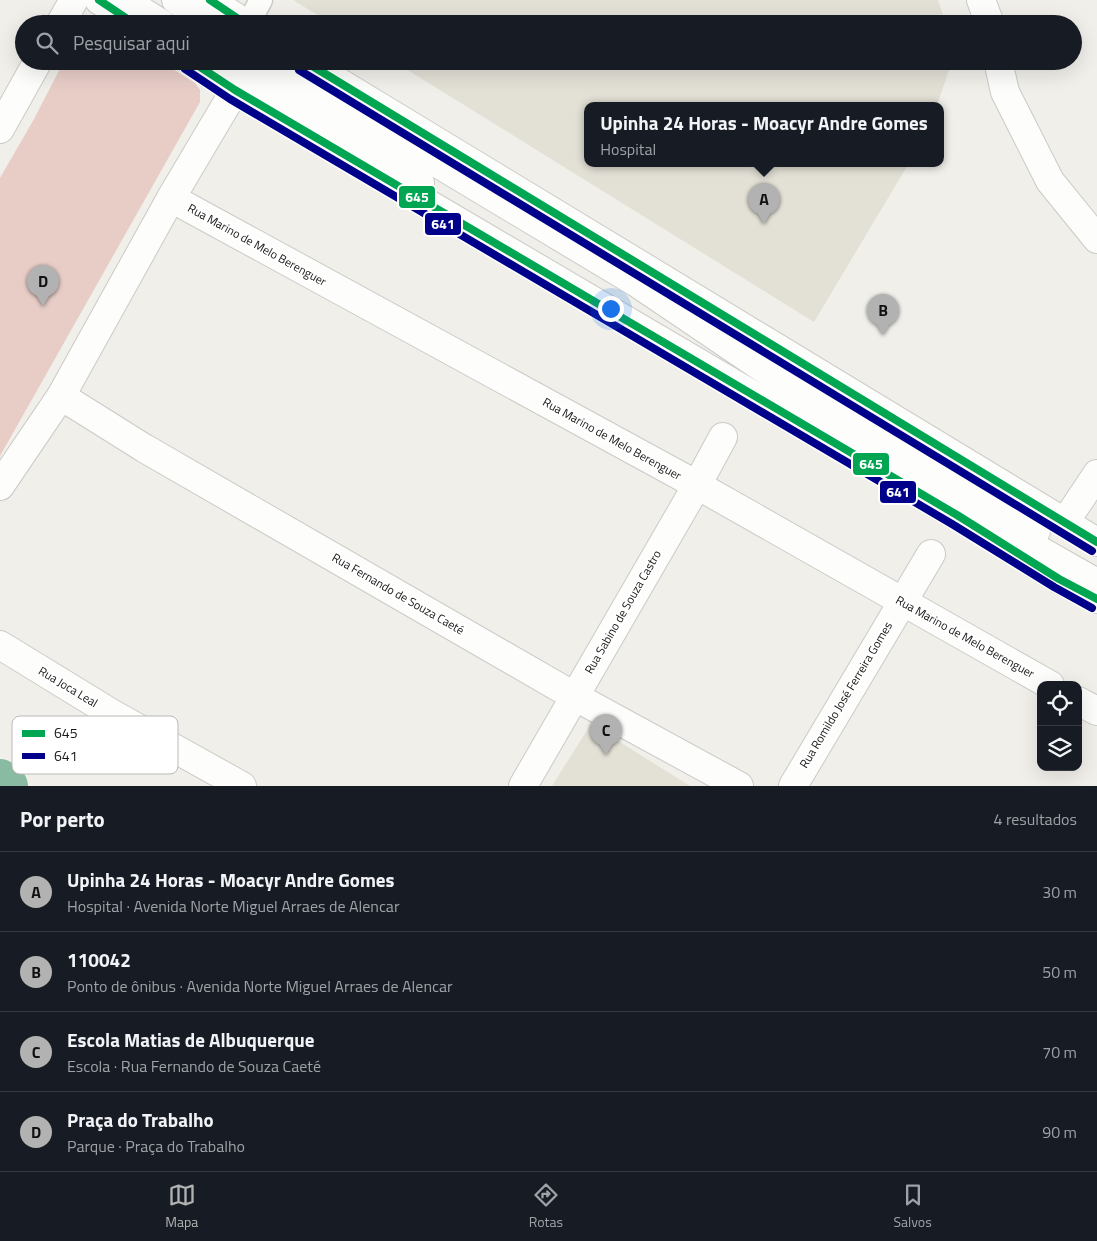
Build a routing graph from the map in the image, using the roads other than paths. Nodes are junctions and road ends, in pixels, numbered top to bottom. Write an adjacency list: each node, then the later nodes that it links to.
1 (74, 0): 8 (street)
2 (99, 0): 9 (street)
3 (124, 0): 10 (street)
4 (176, 0): 11 (street)
5 (210, 0): 12 (street)
6 (261, 0): 13 (lane)
7 (981, 0): 14 (street)
8 (65, 15)
9 (122, 15)
10 (148, 15)
11 (200, 15)
12 (233, 15)
13 (252, 15)
14 (987, 15)
15 (32, 70): 22 (street)
16 (205, 70): 21 (street)
17 (236, 70): 34 (street)
18 (287, 70): 33 (street)
19 (319, 70): 30 (street)
20 (1000, 70): 24 (street)
21 (235, 90): 23 (street); 35 (street)
22 (2, 118)
23 (172, 198): 25 (street); 28 (street, Rua Marino de Melo Berenguer)
24 (1097, 239)
25 (61, 396): 29 (street); 39 (street, Rua Fernando de Souza Caeté)
26 (723, 437): 28 (street, Rua Sabino de Souza Castro)
27 (1097, 474): 30 (street)
28 (697, 485): 36 (street, Rua Marino de Melo Berenguer); 39 (street, Rua Sabino de Souza Castro)
29 (0, 486)
30 (1065, 522): 31 (street)
31 (1097, 542)
32 (930, 554): 36 (street, Rua Romildo José Ferreira Gomes)
33 (1097, 565)
34 (1097, 583)
35 (1097, 599)
36 (902, 601): 38 (street, Rua Marino de Melo Berenguer); 47 (street, Rua Romildo José Ferreira Gomes)
37 (0, 645): 42 (street, Rua Joca Leal)
38 (1043, 681)
39 (574, 696): 45 (street, Rua Sabino de Souza Castro); 46 (street, Rua Fernando de Souza Caeté)
40 (1082, 703): 41 (street)
41 (1097, 712)
42 (116, 716)
43 (178, 750): 44 (street, Rua Joca Leal)
44 (242, 786)
45 (523, 786)
46 (739, 786)
47 (793, 786)

